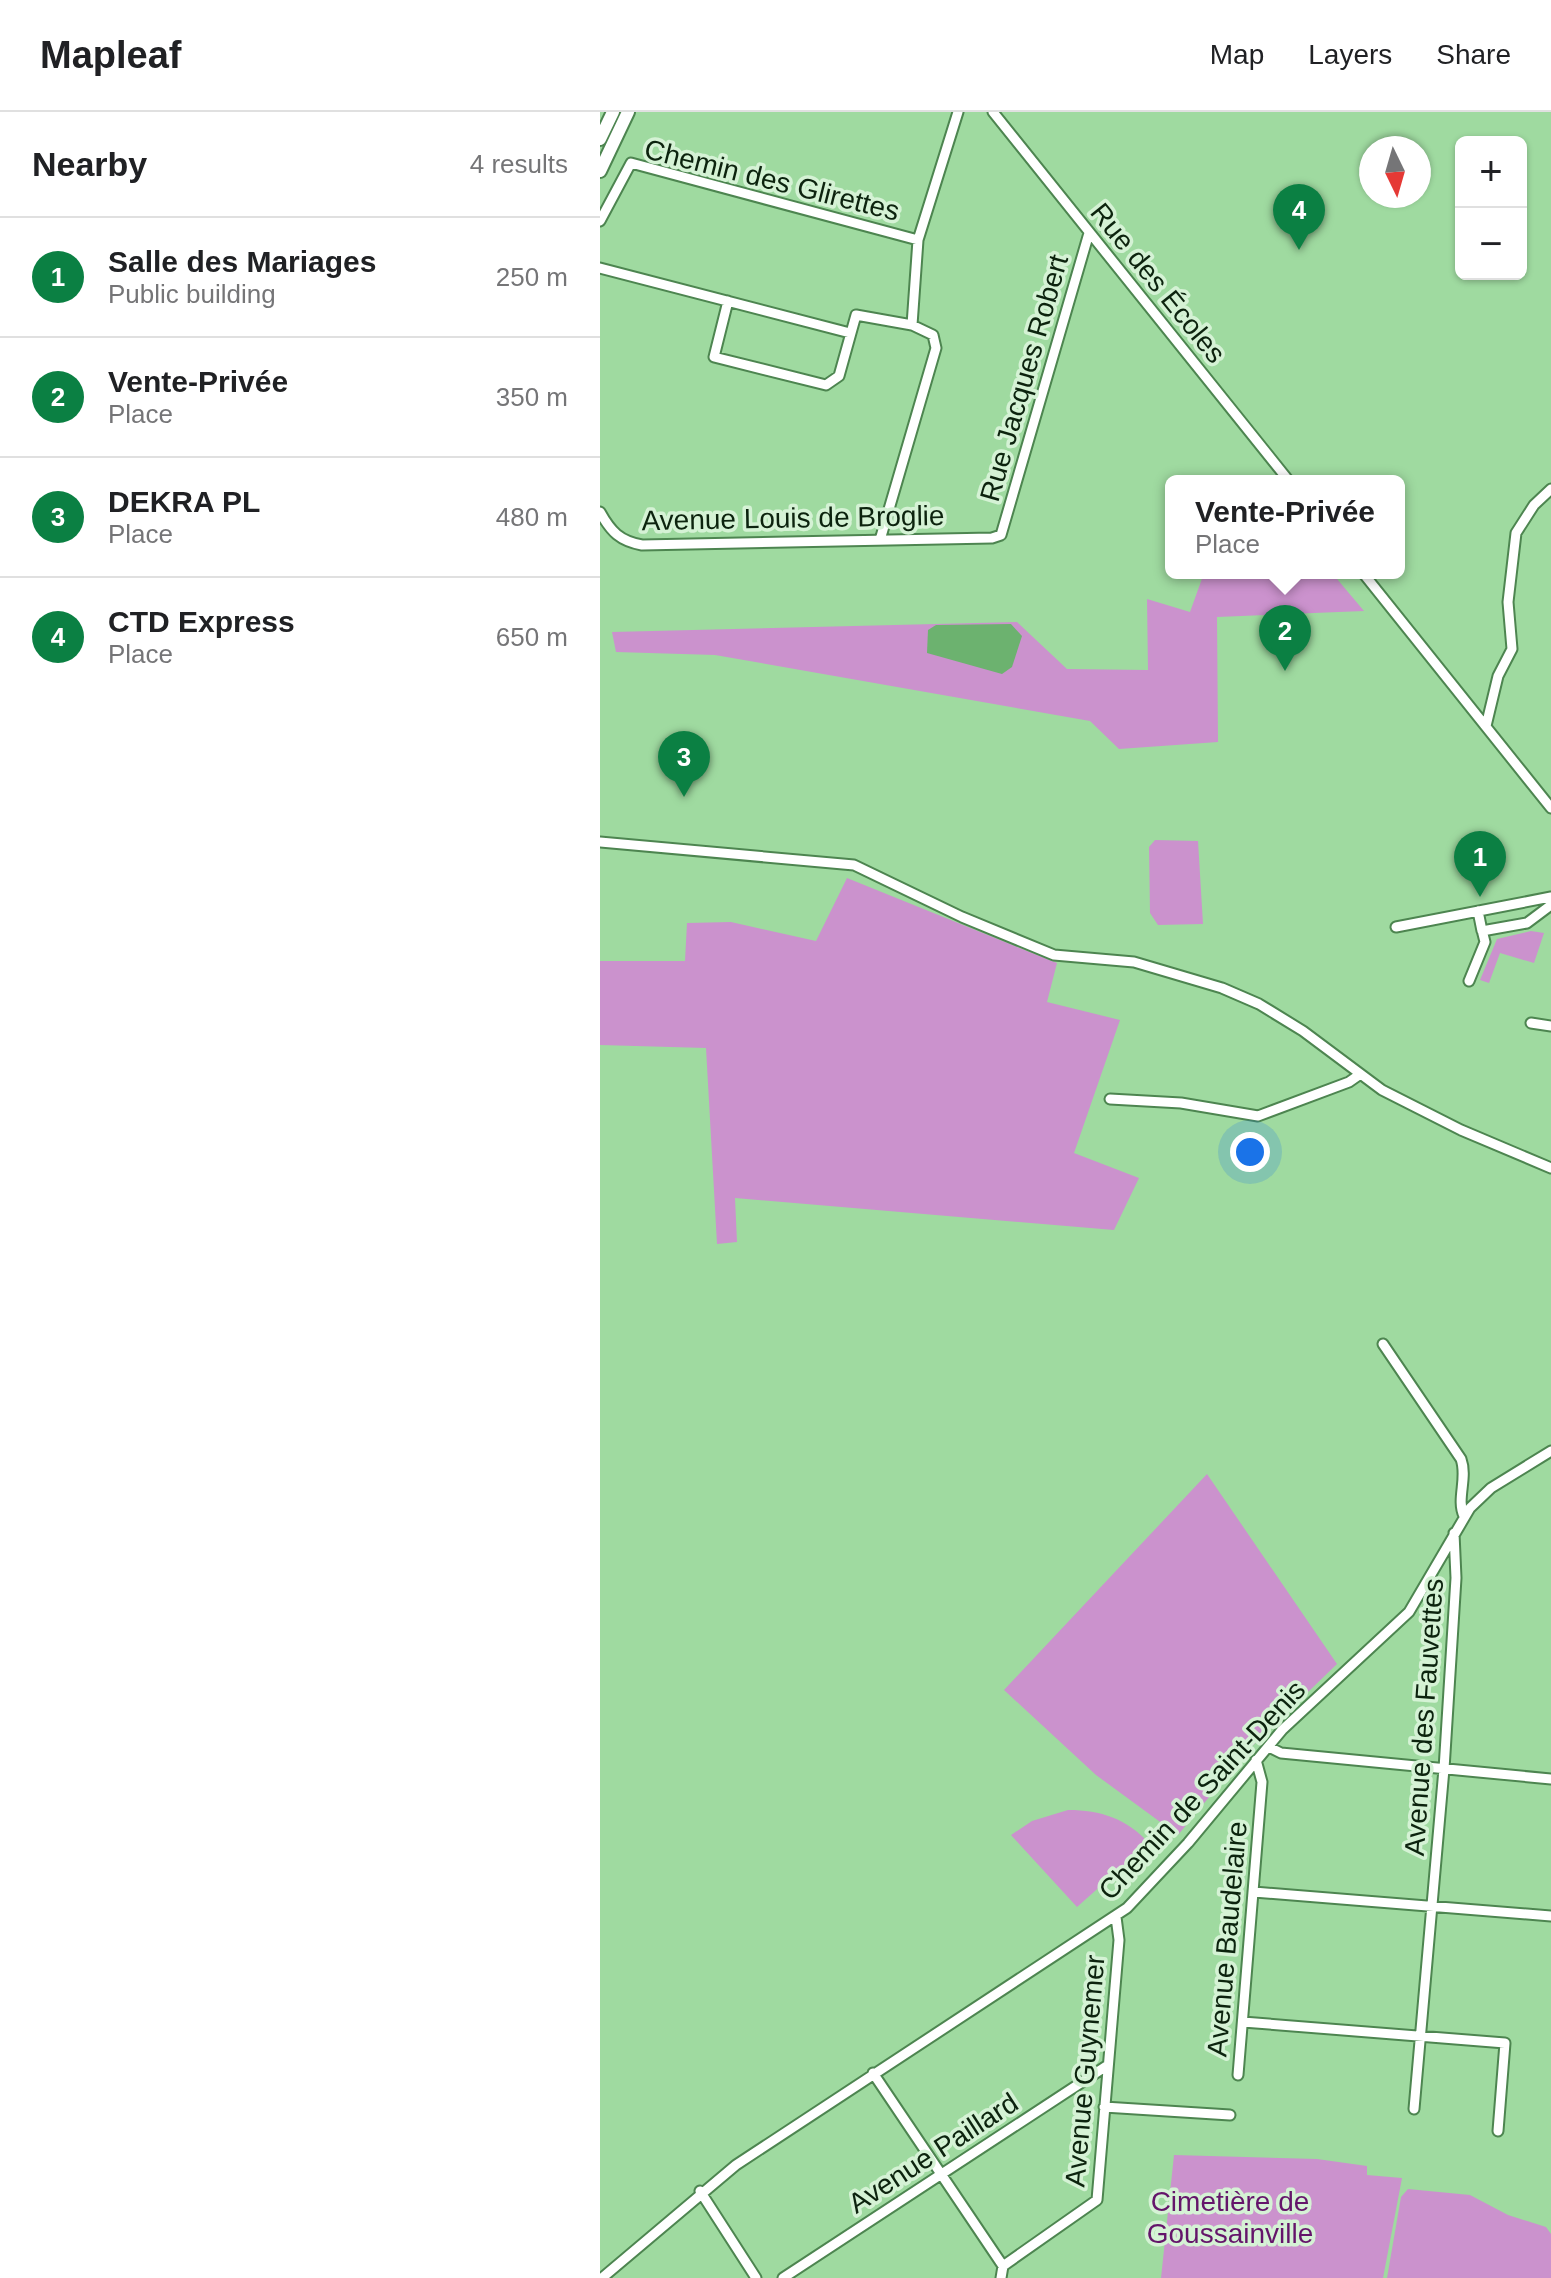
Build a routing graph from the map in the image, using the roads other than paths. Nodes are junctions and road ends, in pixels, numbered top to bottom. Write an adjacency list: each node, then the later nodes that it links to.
1 (613, 112): 5 (main road)
2 (628, 112): 6 (main road)
3 (958, 112): 9 (street)
4 (993, 112): 8 (street, Rue des Écoles)
5 (600, 139)
6 (600, 171)
7 (600, 221): 9 (street, Chemin des Glirettes)
8 (1089, 233): 14 (street, Rue des Écoles); 17 (street, Rue Jacques Robert)
9 (918, 240): 12 (street)
10 (600, 268): 11 (street)
11 (728, 301): 13 (street); 13 (street)
12 (912, 325): 13 (street); 18 (street)
13 (850, 333)
14 (1284, 475)
15 (1551, 489): 20 (street)
16 (600, 512): 18 (street, Avenue Louis de Broglie)
17 (1001, 535): 18 (street, Avenue Louis de Broglie)
18 (880, 540)
19 (1368, 579): 20 (street)
20 (1486, 726): 21 (street)
21 (1551, 808)
22 (600, 842): 31 (street)
23 (1551, 897): 25 (street)
24 (1551, 905): 27 (street)
25 (1478, 911): 26 (street); 27 (street)
26 (1396, 927)
27 (1482, 930): 28 (street)
28 (1469, 981)
29 (1531, 1023): 30 (street)
30 (1551, 1026)
31 (1359, 1075): 32 (street); 33 (street)
32 (1110, 1099)
33 (1551, 1168)
34 (1383, 1344): 36 (street)
35 (1551, 1451): 36 (street, Chemin de Saint-Denis)
36 (1464, 1516): 37 (street, Chemin de Saint-Denis)
37 (1454, 1533): 38 (street, Chemin de Saint-Denis); 40 (street, Avenue des Fauvettes)
38 (1269, 1747): 39 (street, Chemin de Saint-Denis); 40 (street)
39 (1256, 1760): 42 (street, Avenue Baudelaire); 45 (street, Chemin de Saint-Denis)
40 (1444, 1769): 41 (street); 43 (street, Avenue des Fauvettes)
41 (1551, 1779)
42 (1254, 1892): 43 (street); 46 (street, Avenue Baudelaire)
43 (1432, 1905): 44 (street); 47 (street, Avenue des Fauvettes)
44 (1550, 1916)
45 (1116, 1917): 48 (street, Avenue Guynemer); 49 (street, Chemin de Saint-Denis)
46 (1243, 2022): 47 (street); 50 (street, Avenue Baudelaire)
47 (1421, 2037): 52 (street, Avenue des Fauvettes); 54 (street)
48 (1108, 2065): 51 (street, Avenue Guynemer); 55 (street, Avenue Paillard)
49 (873, 2073): 55 (street); 56 (street, Chemin de Saint-Denis)
50 (1238, 2075)
51 (1104, 2107): 53 (street); 57 (street, Avenue Guynemer)
52 (1414, 2109)
53 (1230, 2115)
54 (1498, 2131)
55 (941, 2175): 57 (street); 60 (street, Avenue Paillard)
56 (700, 2191): 58 (street, Chemin de Saint-Denis); 59 (street)
57 (1003, 2266): 61 (street)
58 (602, 2278)
59 (756, 2278)
60 (783, 2278)
61 (1001, 2278)

